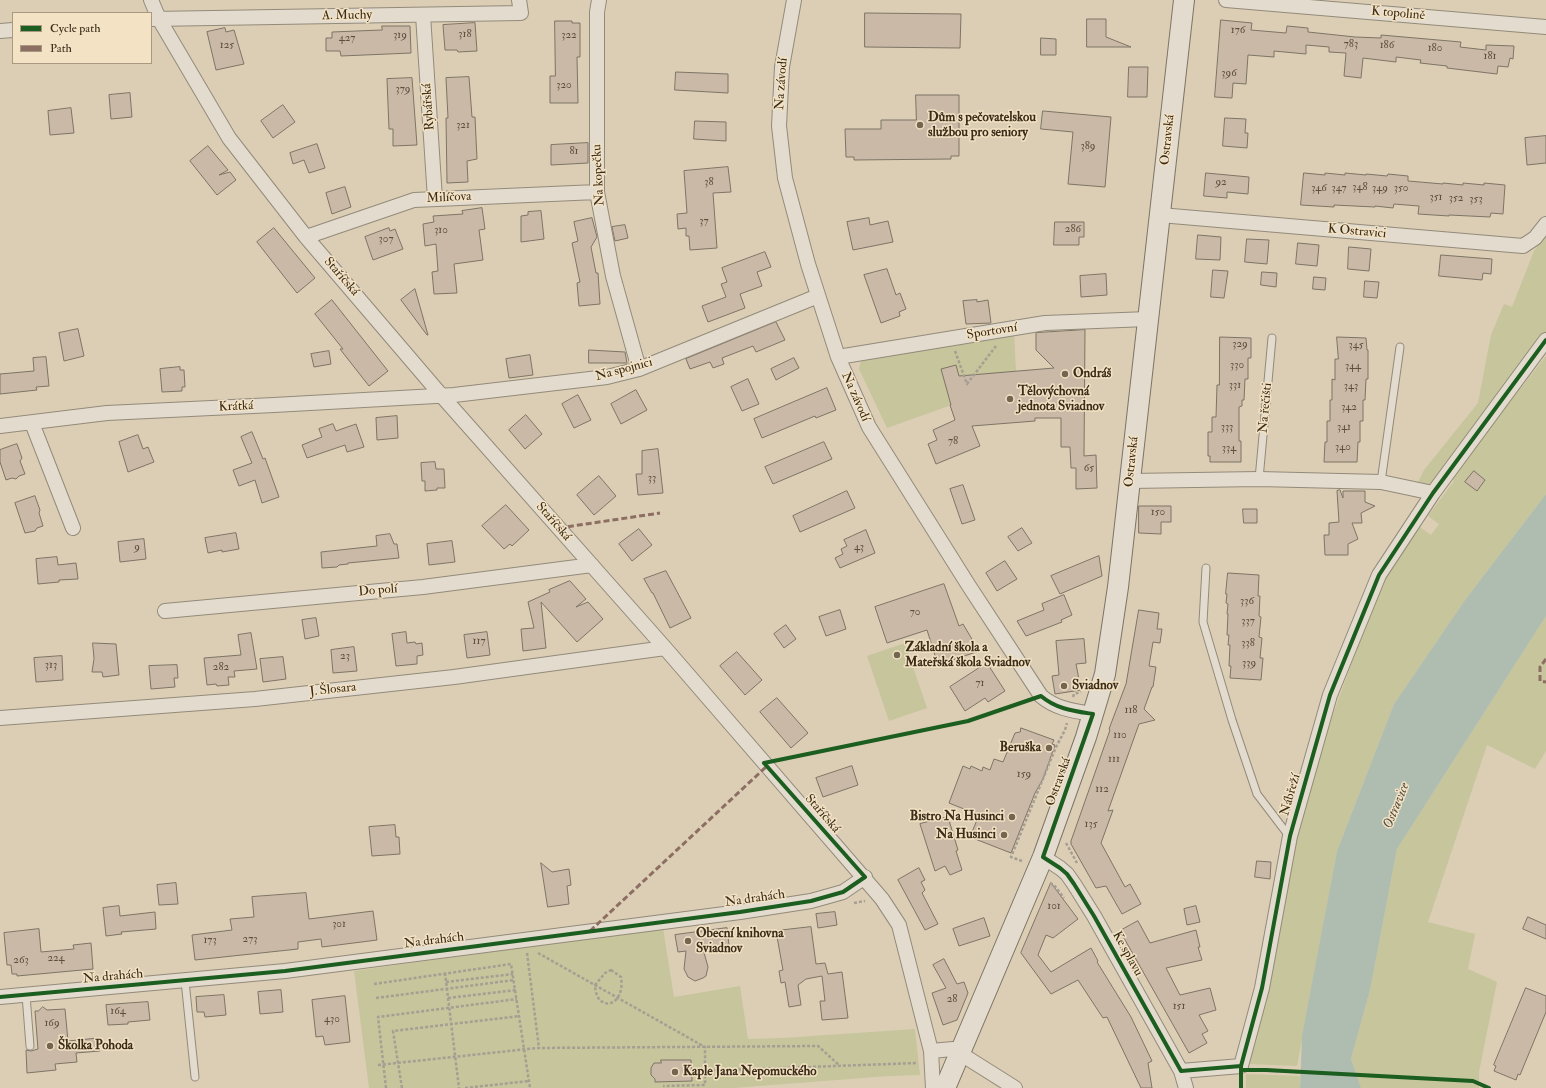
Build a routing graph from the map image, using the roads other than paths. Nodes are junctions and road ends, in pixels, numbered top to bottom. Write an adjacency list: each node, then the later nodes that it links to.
1 (151, 0): 8 (street, Staříčská)
2 (520, 0): 7 (street, A. Muchy)
3 (599, 0): 12 (street, Na kopečku)
4 (794, 0): 17 (street, Na závodí)
5 (1184, 0): 14 (street, Ostravská)
6 (1226, 0): 9 (street, K topolině)
7 (423, 15): 8 (street, A. Muchy); 13 (street, Rybářská)
8 (155, 19): 16 (street, Staříčská)
9 (1546, 27)
10 (12, 30): 11 (street)
11 (0, 31)
12 (597, 192): 13 (street, Milíčova); 23 (street, Na kopečku)
13 (435, 199): 16 (street, Milíčova)
14 (1160, 215): 15 (street, K Ostravici); 18 (street, Ostravská)
15 (1546, 224)
16 (306, 237): 24 (street, Staříčská)
17 (818, 296): 22 (street, Na závodí); 23 (street, Na spojnici)
18 (1148, 319): 22 (street, Sportovní); 28 (street, Ostravská)
19 (1272, 338): 27 (lane, Na řečišti)
20 (1546, 340): 30 (street, Nábřeží)
21 (1400, 347): 29 (lane)
22 (838, 357): 36 (street, Na závodí)
23 (639, 369): 24 (street, Na spojnici)
24 (442, 395): 25 (street, Krátká); 32 (street, Staříčská)
25 (32, 423): 26 (street, Krátká); 31 (street)
26 (0, 426)
27 (1259, 479): 28 (street); 29 (street)
28 (1130, 481): 36 (street, Ostravská)
29 (1381, 482): 30 (street)
30 (1433, 493): 38 (street, Nábřeží)
31 (73, 528)
32 (592, 565): 34 (street, Do polí); 35 (street, Staříčská)
33 (1206, 568): 38 (lane)
34 (165, 611)
35 (665, 648): 37 (street, J. Šlosara); 40 (street, Staříčská)
36 (1093, 714): 39 (street, Ostravská)
37 (0, 718)
38 (1290, 836): 47 (street, Nábřeží)
39 (1036, 860): 45 (street, Ostravská); 47 (street, Ke splavu)
40 (865, 878): 41 (street, Na drahách); 46 (street, Staříčská)
41 (185, 981): 42 (street, Na drahách); 48 (lane)
42 (26, 995): 43 (street, Na drahách); 44 (lane)
43 (0, 997)
44 (30, 1046)
45 (960, 1054): 46 (street); 50 (street, Ostravská); 51 (street)
46 (932, 1057): 49 (street, Staříčská)
47 (1181, 1071): 52 (street, Ke splavu)
48 (195, 1077)
49 (933, 1088)
50 (945, 1088)
51 (1015, 1088)
52 (1186, 1088)

